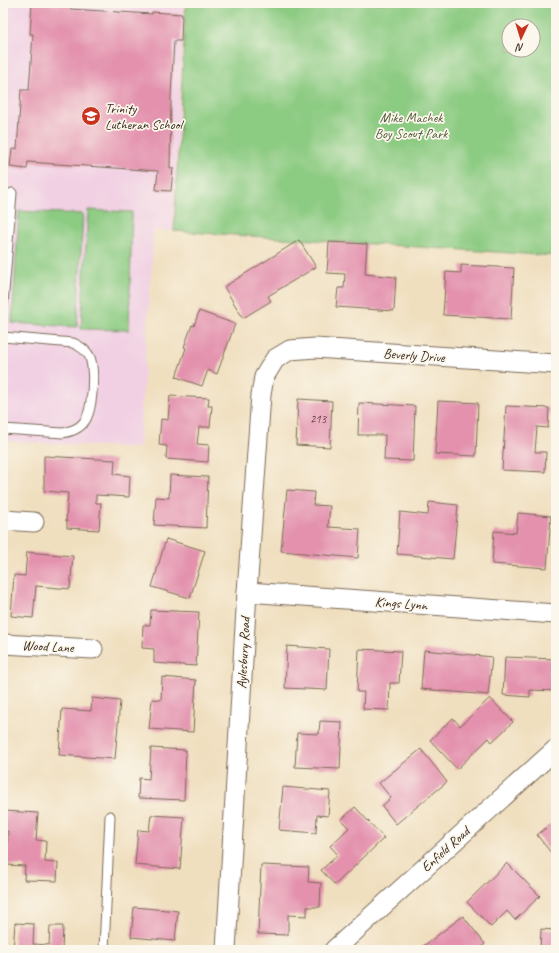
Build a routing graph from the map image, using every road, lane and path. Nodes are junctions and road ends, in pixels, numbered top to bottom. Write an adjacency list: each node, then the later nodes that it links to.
1 (12, 193): 2 (lane)
2 (3, 304)
3 (3, 337): 6 (lane)
4 (275, 359): 5 (street, Beverly Drive); 9 (street, Aylesbury Road)
5 (556, 364)
6 (3, 429)
7 (3, 520): 8 (street)
8 (34, 522)
9 (247, 592): 10 (street, Kings Lynn); 16 (street, Aylesbury Road)
10 (556, 614)
11 (3, 644): 12 (street, Wood Lane)
12 (93, 649)
13 (556, 749): 17 (street, Enfield Road)
14 (110, 816): 15 (lane)
15 (104, 950)
16 (226, 950)
17 (334, 950)

